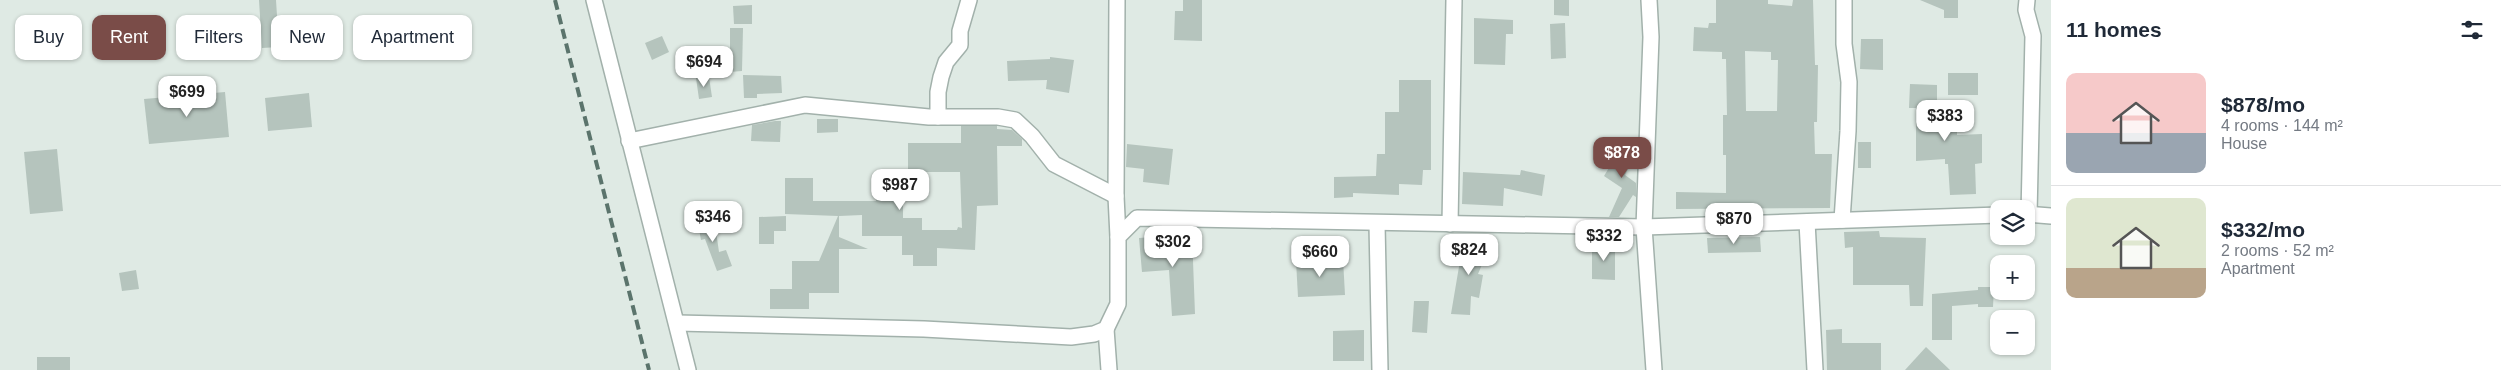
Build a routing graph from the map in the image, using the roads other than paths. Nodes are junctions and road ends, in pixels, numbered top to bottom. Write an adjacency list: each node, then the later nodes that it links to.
1 (594, 0): 9 (street)
2 (969, 0): 8 (street)
3 (1117, 0): 10 (street)
4 (1454, 0): 18 (street)
5 (1649, 0): 19 (street)
6 (1844, 0): 15 (street)
7 (2027, 0): 11 (street)
8 (938, 116): 9 (street); 10 (street)
9 (629, 141): 21 (street)
10 (1116, 196): 20 (street)
11 (2028, 200)
12 (1990, 215): 15 (street)
13 (2035, 215): 14 (street)
14 (2051, 216)
15 (1842, 220): 16 (street)
16 (1807, 222): 19 (street); 27 (street)
17 (1377, 224): 18 (street); 20 (street); 25 (street)
18 (1450, 224): 19 (street)
19 (1644, 227): 26 (street)
20 (1118, 237): 22 (street)
21 (677, 323): 22 (street); 23 (street)
22 (1106, 329): 24 (street)
23 (688, 370)
24 (1109, 370)
25 (1380, 370)
26 (1654, 370)
27 (1815, 370)

